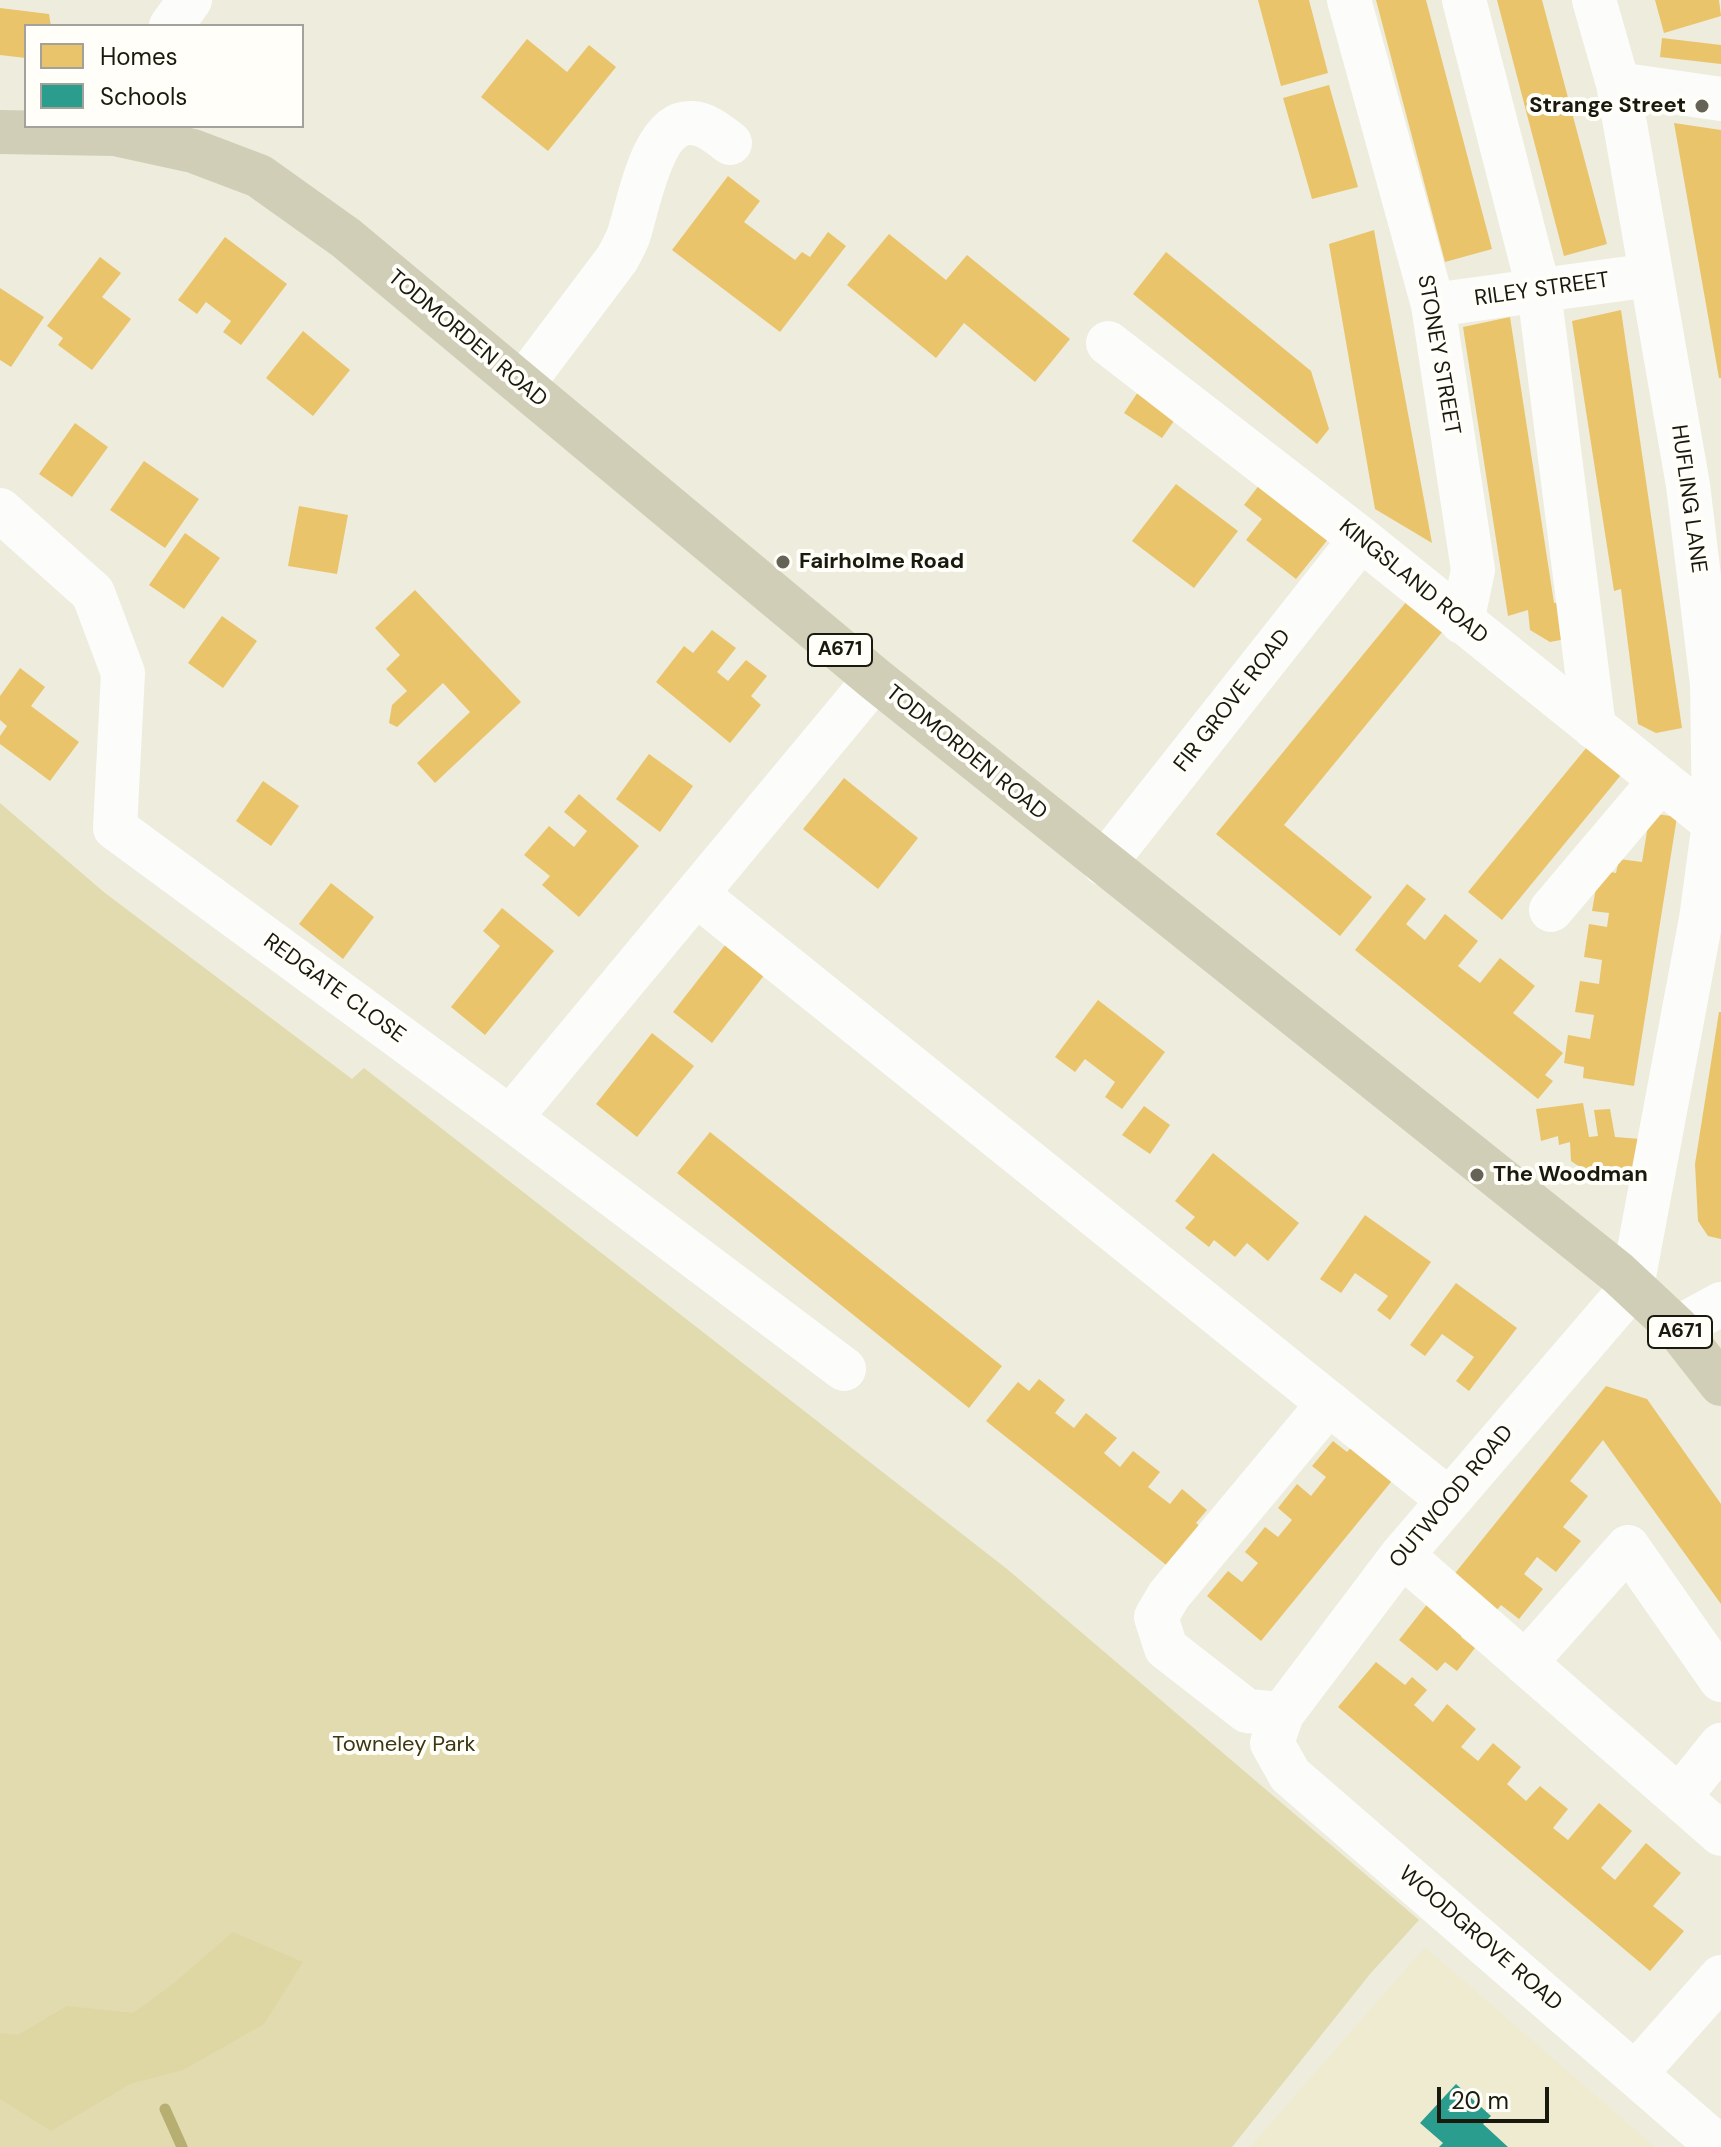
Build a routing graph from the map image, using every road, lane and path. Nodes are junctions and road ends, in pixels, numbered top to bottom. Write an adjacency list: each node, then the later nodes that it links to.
1 (190, 0): 5 (street)
2 (1349, 0): 12 (street, STONEY STREET)
3 (1464, 0): 11 (street)
4 (1594, 0): 6 (street, HUFLING LANE)
5 (172, 24)
6 (1618, 84): 7 (street); 10 (street, HUFLING LANE)
7 (1721, 99)
8 (0, 132): 14 (highway, TODMORDEN ROAD / A671)
9 (730, 143): 14 (street)
10 (1651, 275): 11 (street, RILEY STREET); 21 (street, HUFLING LANE)
11 (1539, 291): 12 (street, RILEY STREET); 19 (street)
12 (1433, 305): 17 (street, STONEY STREET)
13 (1108, 343): 16 (street, KINGSLAND ROAD)
14 (522, 385): 18 (highway, TODMORDEN ROAD / A671)
15 (0, 510): 26 (street, REDGATE CLOSE)
16 (1361, 539): 17 (street, KINGSLAND ROAD); 22 (street, FIR GROVE ROAD)
17 (1462, 622): 19 (street, KINGSLAND ROAD)
18 (875, 679): 22 (highway, TODMORDEN ROAD / A671); 23 (street)
19 (1594, 727): 20 (street, KINGSLAND ROAD)
20 (1661, 780): 21 (street, KINGSLAND ROAD); 24 (street)
21 (1714, 823): 25 (street, HUFLING LANE)
22 (1104, 864): 27 (highway, TODMORDEN ROAD / A671)
23 (696, 894): 26 (street); 32 (street)
24 (1551, 910)
25 (1711, 920): 27 (street, HUFLING LANE)
26 (510, 1118): 30 (street, REDGATE CLOSE)
27 (1632, 1287): 29 (highway, TODMORDEN ROAD / A671); 33 (street, OUTWOOD ROAD)
28 (1721, 1304): 29 (street)
29 (1677, 1328): 31 (highway, TODMORDEN ROAD / A671)
30 (844, 1369)
31 (1721, 1384)
32 (1329, 1403): 33 (street); 37 (street)
33 (1449, 1500): 34 (street, OUTWOOD ROAD)
34 (1402, 1555): 35 (street); 37 (street, OUTWOOD ROAD)
35 (1525, 1663): 36 (street); 39 (street)
36 (1721, 1680)
37 (1282, 1714): 42 (street, WOODGROVE ROAD)
38 (1721, 1745): 39 (street)
39 (1679, 1797): 40 (street)
40 (1721, 1834)
41 (1721, 1977): 42 (street)
42 (1636, 2073): 43 (street, WOODGROVE ROAD)
43 (1719, 2147)

